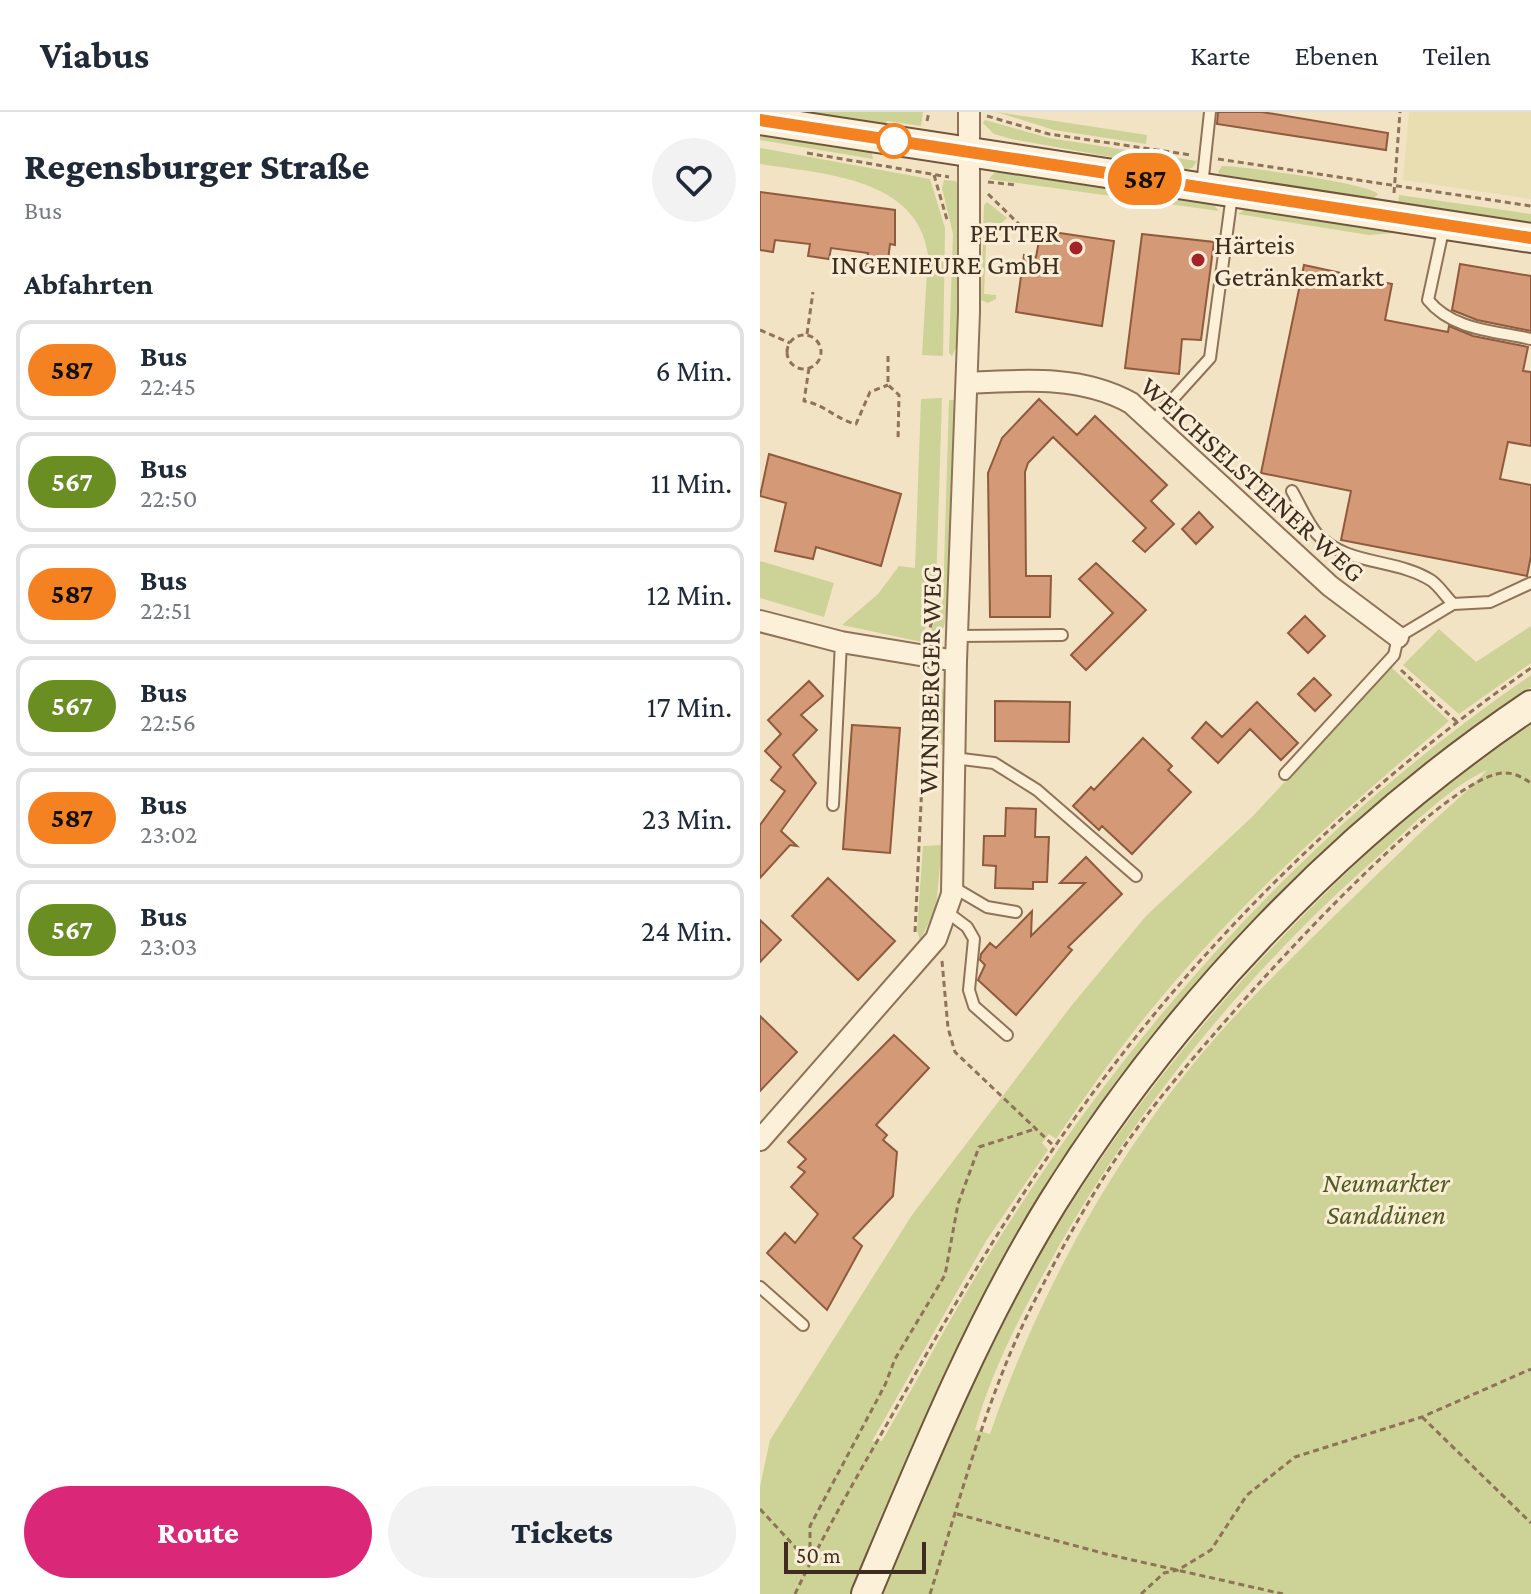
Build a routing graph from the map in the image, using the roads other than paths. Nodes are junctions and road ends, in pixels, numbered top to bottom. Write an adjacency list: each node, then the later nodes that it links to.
1 (969, 112): 4 (street, WINNBERGER WEG)
2 (1210, 112): 5 (lane)
3 (760, 120): 4 (main road)
4 (970, 152): 5 (main road); 10 (street, WINNBERGER WEG)
5 (1201, 188): 6 (main road)
6 (1232, 192): 7 (main road); 11 (lane)
7 (1444, 225): 8 (main road); 9 (lane)
8 (1531, 238)
9 (1531, 339)
10 (967, 383): 11 (street, WEICHSELSTEINER WEG); 17 (street, WINNBERGER WEG)
11 (1153, 421): 18 (street, WEICHSELSTEINER WEG)
12 (1292, 491): 14 (lane)
13 (1531, 583): 14 (lane)
14 (1453, 604): 18 (lane)
15 (760, 621): 19 (street)
16 (1062, 635): 17 (lane)
17 (957, 636): 20 (street, WINNBERGER WEG)
18 (1398, 637): 23 (lane)
19 (841, 642): 20 (street); 24 (lane)
20 (956, 661): 22 (street, WINNBERGER WEG)
21 (1531, 705): 33 (main road)
22 (954, 758): 25 (lane); 26 (street, WINNBERGER WEG)
23 (1285, 774)
24 (833, 805)
25 (1136, 876)
26 (953, 887): 27 (street, WINNBERGER WEG); 28 (lane)
27 (947, 912): 29 (lane); 30 (street, WINNBERGER WEG)
28 (1016, 912)
29 (1007, 1035)
30 (760, 1140)
31 (760, 1287): 32 (lane)
32 (803, 1325)
33 (866, 1594)

